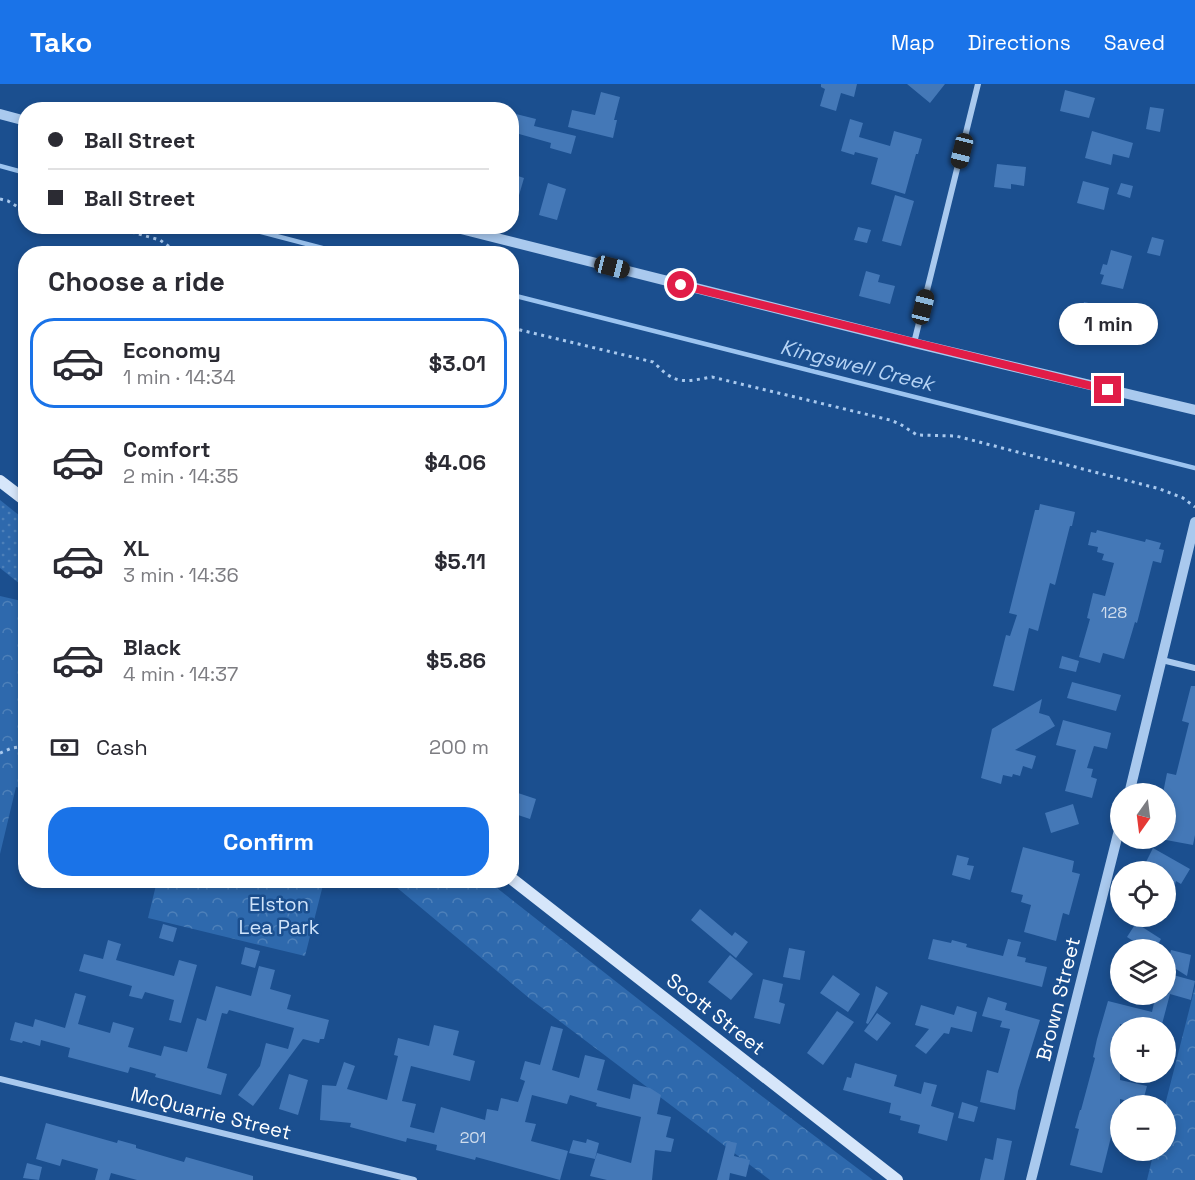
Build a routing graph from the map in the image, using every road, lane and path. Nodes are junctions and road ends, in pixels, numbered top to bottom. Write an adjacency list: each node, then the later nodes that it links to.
1 (978, 84): 10 (street)
2 (0, 114): 3 (street)
3 (18, 119)
4 (0, 199): 5 (path)
5 (18, 207)
6 (139, 234): 8 (path)
7 (481, 234): 10 (street)
8 (168, 246)
9 (519, 330): 14 (path)
10 (914, 343): 11 (street)
11 (1195, 410)
12 (0, 481): 13 (main road)
13 (18, 495)
14 (1195, 507)
15 (1195, 522): 16 (street)
16 (1162, 660): 17 (street); 20 (street)
17 (1195, 668)
18 (18, 747): 19 (path)
19 (0, 753)
20 (1132, 783)
21 (1114, 849): 28 (street, Brown Street)
22 (519, 884): 27 (main road, Scott Street)
23 (0, 1079): 24 (street, McQuarrie Street)
24 (375, 1170): 25 (street); 26 (street, McQuarrie Street)
25 (373, 1180)
26 (414, 1180)
27 (897, 1180)
28 (1031, 1180)

